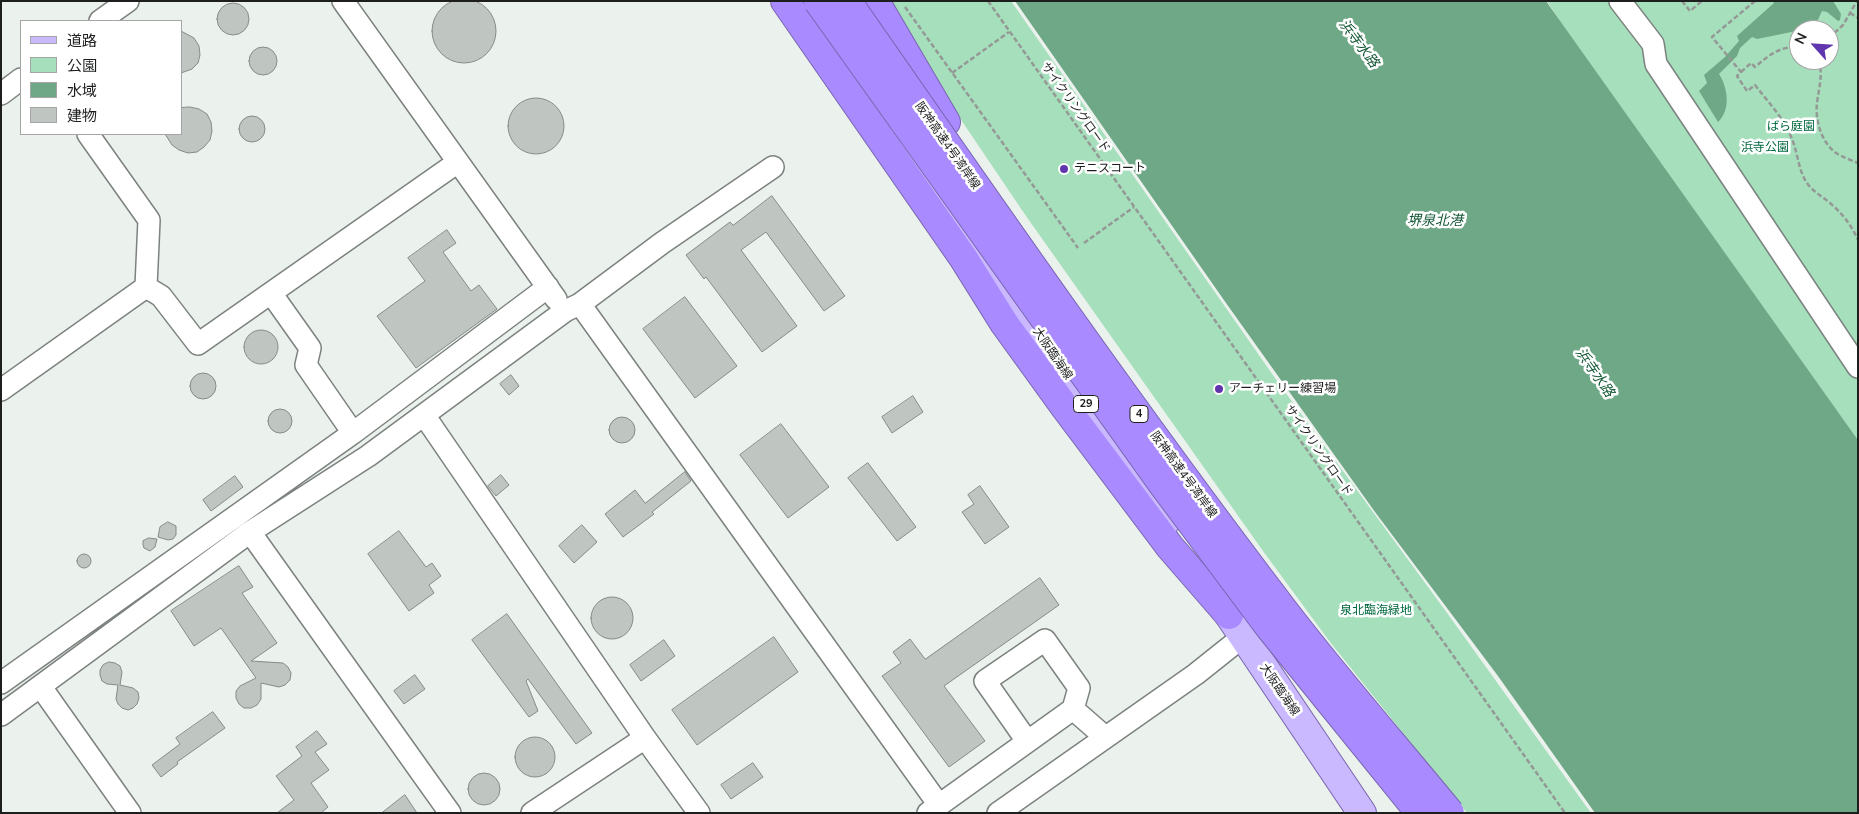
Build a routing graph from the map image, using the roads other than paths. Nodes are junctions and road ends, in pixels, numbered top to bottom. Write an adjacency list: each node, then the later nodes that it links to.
1 (128, 1): 10 (street)
2 (343, 1): 15 (street)
3 (785, 1): 27 (highway)
4 (800, 1): 27 (main road, 大阪臨海線 / 29)
5 (818, 1): 26 (highway, 阪神高速4号湾岸線 / 4, bridge)
6 (847, 1): 44 (highway, 阪神高速4号湾岸線 / 4, bridge)
7 (860, 1): 13 (main road)
8 (875, 1): 13 (highway)
9 (1620, 1): 21 (street)
10 (101, 20)
11 (20, 80): 12 (street)
12 (1, 94)
13 (946, 122): 26 (main road)
14 (89, 135): 18 (street)
15 (458, 162): 17 (street); 19 (street)
16 (773, 166): 20 (street)
17 (548, 287): 20 (street); 24 (street)
18 (146, 288): 19 (street); 22 (street)
19 (271, 293): 24 (street)
20 (573, 307): 23 (street); 35 (street)
21 (1858, 367)
22 (1, 390)
23 (424, 415): 25 (street); 33 (street)
24 (353, 434): 28 (street)
25 (250, 532): 29 (street); 38 (street)
26 (1272, 620): 27 (street); 42 (highway, bridge); 43 (highway, 阪神高速4号湾岸線 / 4, bridge)
27 (1236, 625): 32 (street); 41 (main road, 大阪臨海線 / 29)
28 (1, 683)
29 (41, 687): 31 (street); 37 (street)
30 (1073, 709): 32 (street); 34 (street); 34 (street)
31 (1, 715)
32 (1106, 737): 36 (street)
33 (645, 738): 39 (street); 40 (street)
34 (1027, 741): 35 (street)
35 (933, 809)
36 (1001, 812)
37 (130, 813)
38 (450, 813)
39 (532, 813)
40 (699, 813)
41 (1362, 813)
42 (1405, 813)
43 (1420, 813)
44 (1450, 813)

